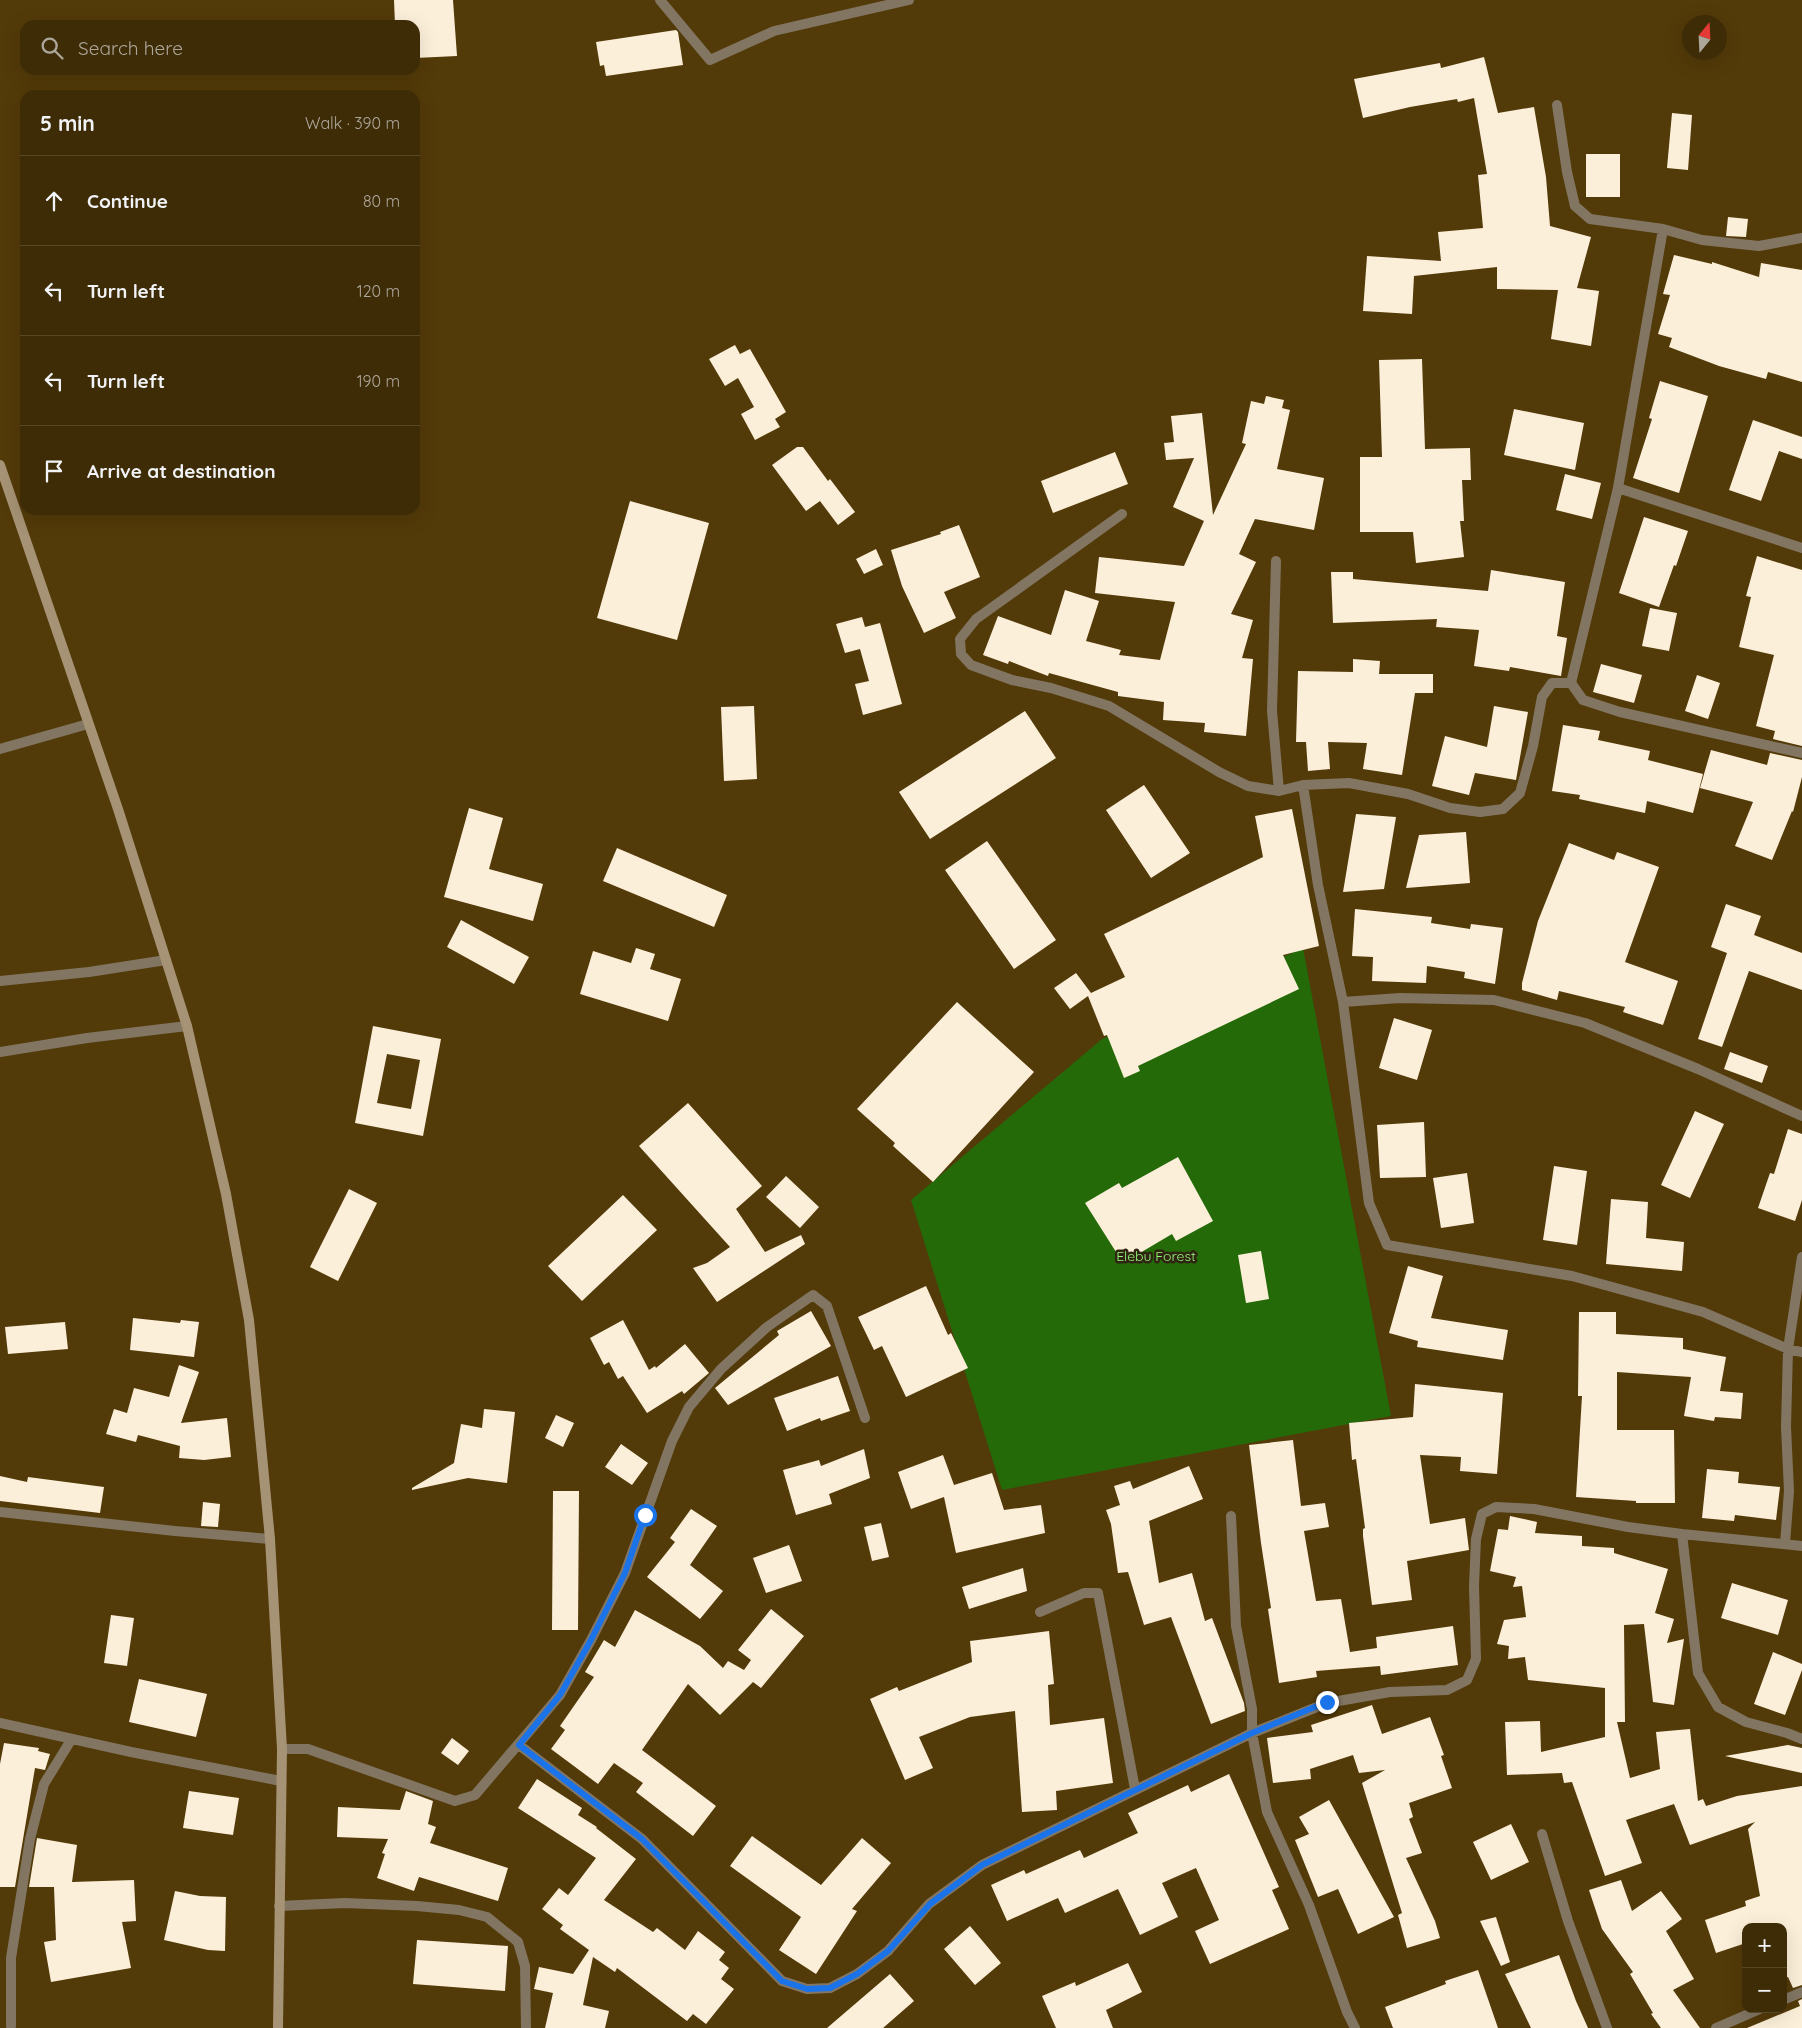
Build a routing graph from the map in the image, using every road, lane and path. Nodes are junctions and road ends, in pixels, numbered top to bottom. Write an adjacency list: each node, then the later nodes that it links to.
1 (660, 0): 2 (street)
2 (909, 0)
3 (1557, 105): 4 (street)
4 (1663, 229): 5 (street); 7 (street)
5 (1802, 238)
6 (1, 470): 12 (main road)
7 (1618, 488): 9 (street); 11 (street)
8 (1122, 514): 16 (street)
9 (1802, 548)
10 (1276, 560): 16 (street)
11 (1571, 683): 14 (street); 15 (street)
12 (88, 724): 13 (street); 17 (main road)
13 (0, 750)
14 (1802, 753)
15 (1303, 785): 16 (street); 19 (street)
16 (1279, 791)
17 (166, 960): 18 (street); 20 (main road)
18 (0, 981)
19 (1343, 1002): 22 (street); 24 (street)
20 (187, 1026): 21 (street); 30 (main road)
21 (0, 1052)
22 (1802, 1116)
23 (1802, 1257): 24 (street)
24 (1788, 1349): 25 (street); 31 (street)
25 (1802, 1352)
26 (864, 1418): 38 (street)
27 (0, 1512): 30 (street)
28 (1231, 1516): 35 (street)
29 (1682, 1534): 31 (street); 35 (street); 36 (street)
30 (270, 1539): 39 (main road)
31 (1785, 1544): 32 (street)
32 (1802, 1546)
33 (1040, 1612): 41 (street)
34 (0, 1723): 37 (street)
35 (1252, 1733): 41 (street); 50 (street)
36 (1802, 1739)
37 (71, 1740): 40 (street); 47 (street)
38 (519, 1745): 39 (street); 41 (street)
39 (282, 1749): 40 (main road)
40 (281, 1781): 43 (main road)
41 (1134, 1789)
42 (1542, 1834): 51 (street)
43 (279, 1906): 48 (main road); 49 (street)
44 (1802, 1992): 45 (street)
45 (1787, 1998)
46 (1751, 2013): 52 (street)
47 (11, 2026)
48 (278, 2028)
49 (526, 2028)
50 (1355, 2028)
51 (1607, 2028)
52 (1716, 2028)

